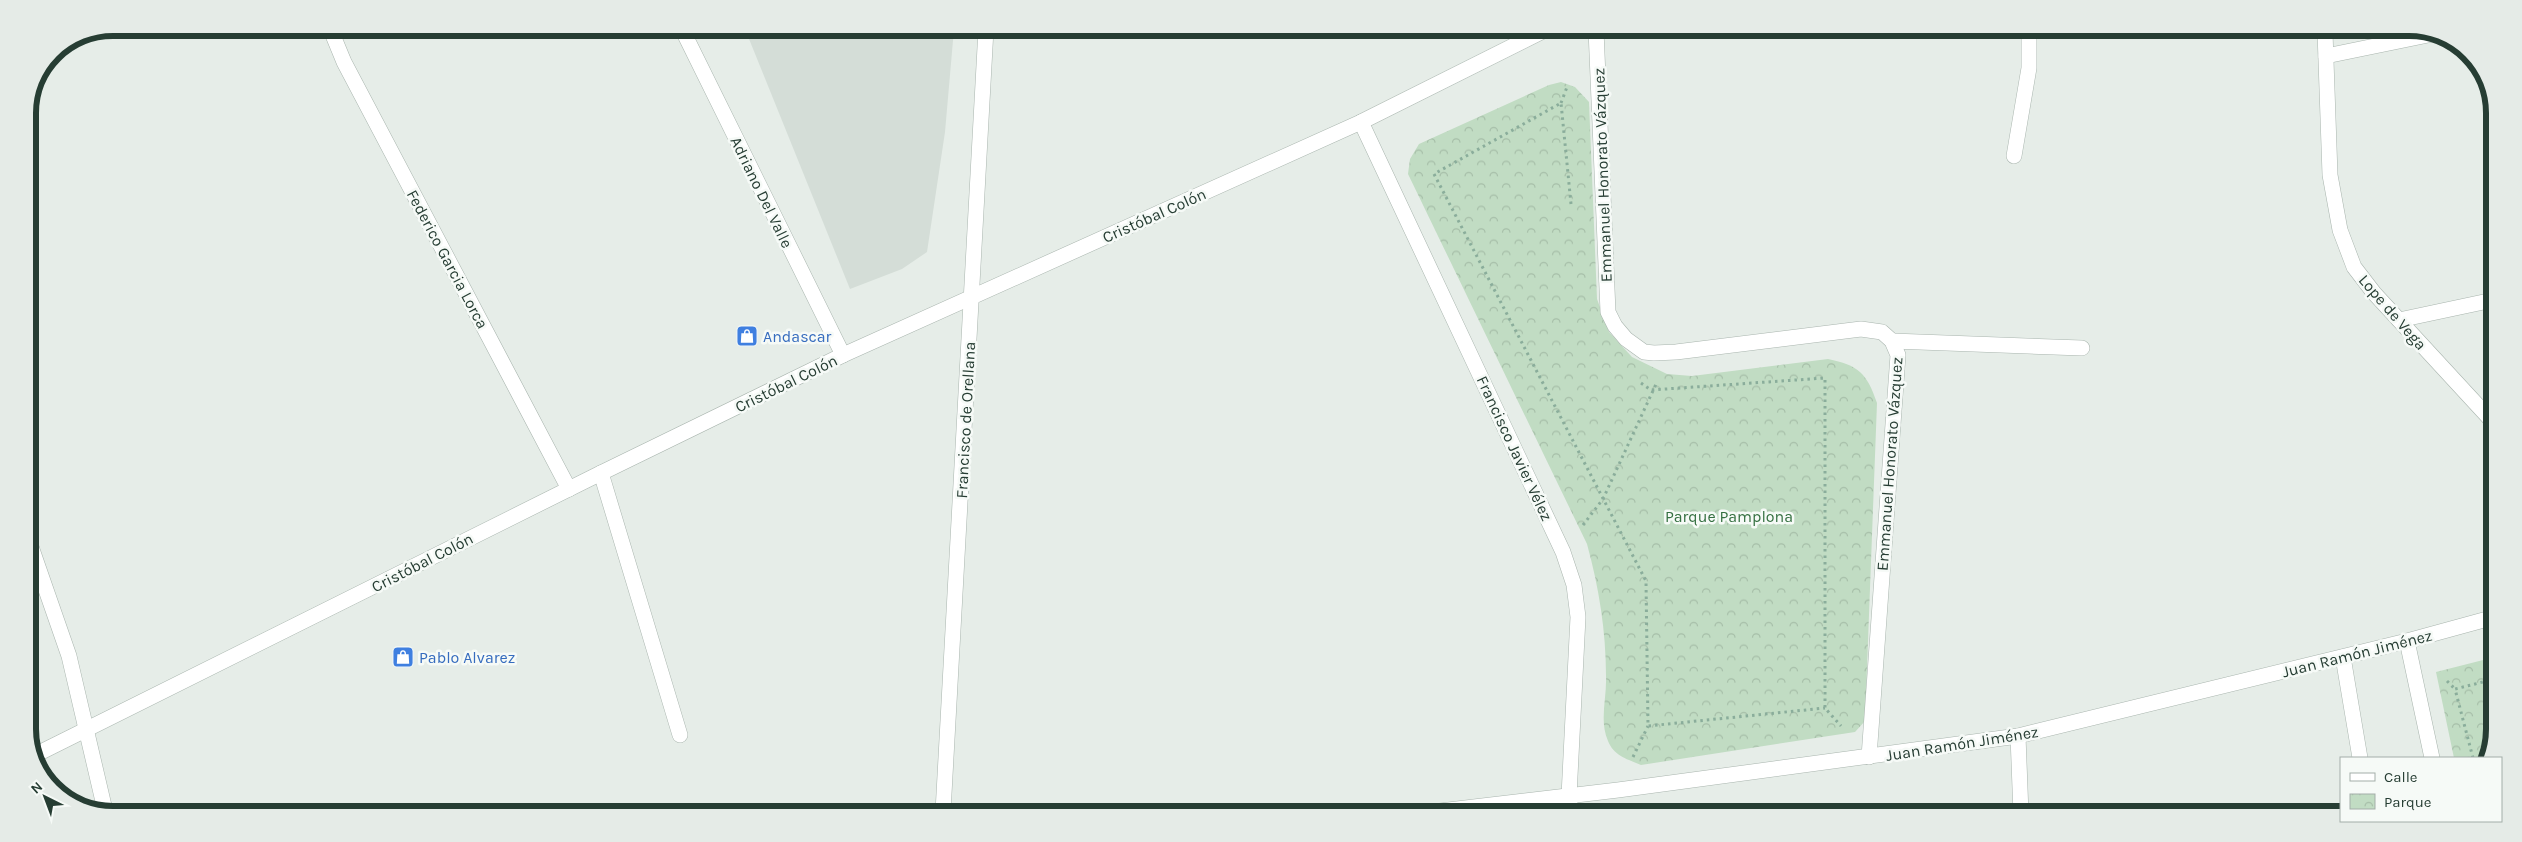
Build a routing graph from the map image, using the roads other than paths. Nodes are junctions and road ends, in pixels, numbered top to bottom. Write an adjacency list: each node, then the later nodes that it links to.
1 (334, 36): 20 (street, Federico Garcia Lorca)
2 (685, 36): 17 (street, Adriano Del Valle)
3 (986, 36): 12 (street, Francisco de Orellana)
4 (1533, 36): 10 (street, Cristóbal Colón)
5 (1596, 36): 15 (street, Emmanuel Honorato Vázquez)
6 (2029, 36): 11 (street)
7 (2324, 36): 9 (street, Lope de Vega)
8 (2419, 37): 9 (street)
9 (2326, 56): 14 (street, Lope de Vega)
10 (1361, 122): 12 (street, Cristóbal Colón); 32 (street, Francisco Javier Vélez)
11 (2014, 156)
12 (971, 298): 17 (street, Cristóbal Colón); 34 (street, Francisco de Orellana)
13 (2486, 301): 14 (street)
14 (2399, 320): 18 (street, Lope de Vega)
15 (1892, 342): 16 (street); 31 (street, Emmanuel Honorato Vázquez)
16 (2082, 348)
17 (843, 355): 19 (street, Cristóbal Colón)
18 (2486, 414)
19 (601, 473): 20 (street, Cristóbal Colón); 26 (street)
20 (569, 489): 25 (street, Cristóbal Colón)
21 (36, 561): 25 (street)
22 (2486, 619): 23 (street, Juan Ramón Jiménez)
23 (2406, 641): 24 (street, Juan Ramón Jiménez); 30 (street)
24 (2343, 657): 27 (street, Juan Ramón Jiménez); 29 (street)
25 (85, 730): 28 (street, Cristóbal Colón); 33 (street)
26 (680, 735)
27 (2018, 736): 31 (street, Juan Ramón Jiménez); 37 (street)
28 (40, 752)
29 (2360, 757)
30 (2432, 757)
31 (1869, 758): 32 (street, Juan Ramón Jiménez)
32 (1569, 796): 35 (street, Juan Ramón Jiménez); 36 (street, Francisco Javier Vélez)
33 (104, 805)
34 (944, 806)
35 (1483, 806)
36 (1570, 806)
37 (2021, 806)

